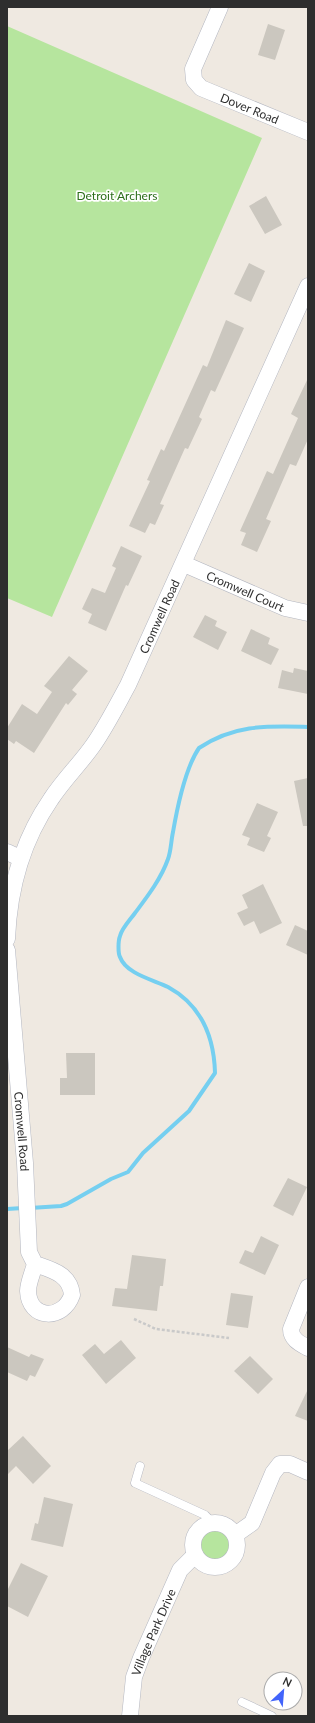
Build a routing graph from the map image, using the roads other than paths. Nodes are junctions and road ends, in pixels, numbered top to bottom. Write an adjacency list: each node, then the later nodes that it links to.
1 (220, 7): 2 (street, Dover Road)
2 (308, 132)
3 (308, 286): 4 (street, Cromwell Road)
4 (184, 564): 5 (street, Cromwell Court); 6 (street, Cromwell Road)
5 (308, 613)
6 (14, 855): 7 (street, Cromwell Road)
7 (7, 939)
8 (7, 950): 9 (street, Cromwell Road)
9 (10, 1043): 10 (street, Cromwell Road)
10 (36, 1264)
11 (308, 1287): 12 (street)
12 (308, 1348)
13 (140, 1466): 15 (lane)
14 (308, 1472): 16 (street)
15 (213, 1523): 16 (street); 17 (street)
16 (235, 1535): 17 (street)
17 (195, 1555): 19 (street, Village Park Drive)
18 (242, 1702): 20 (lane)
19 (130, 1716)
20 (272, 1716)

